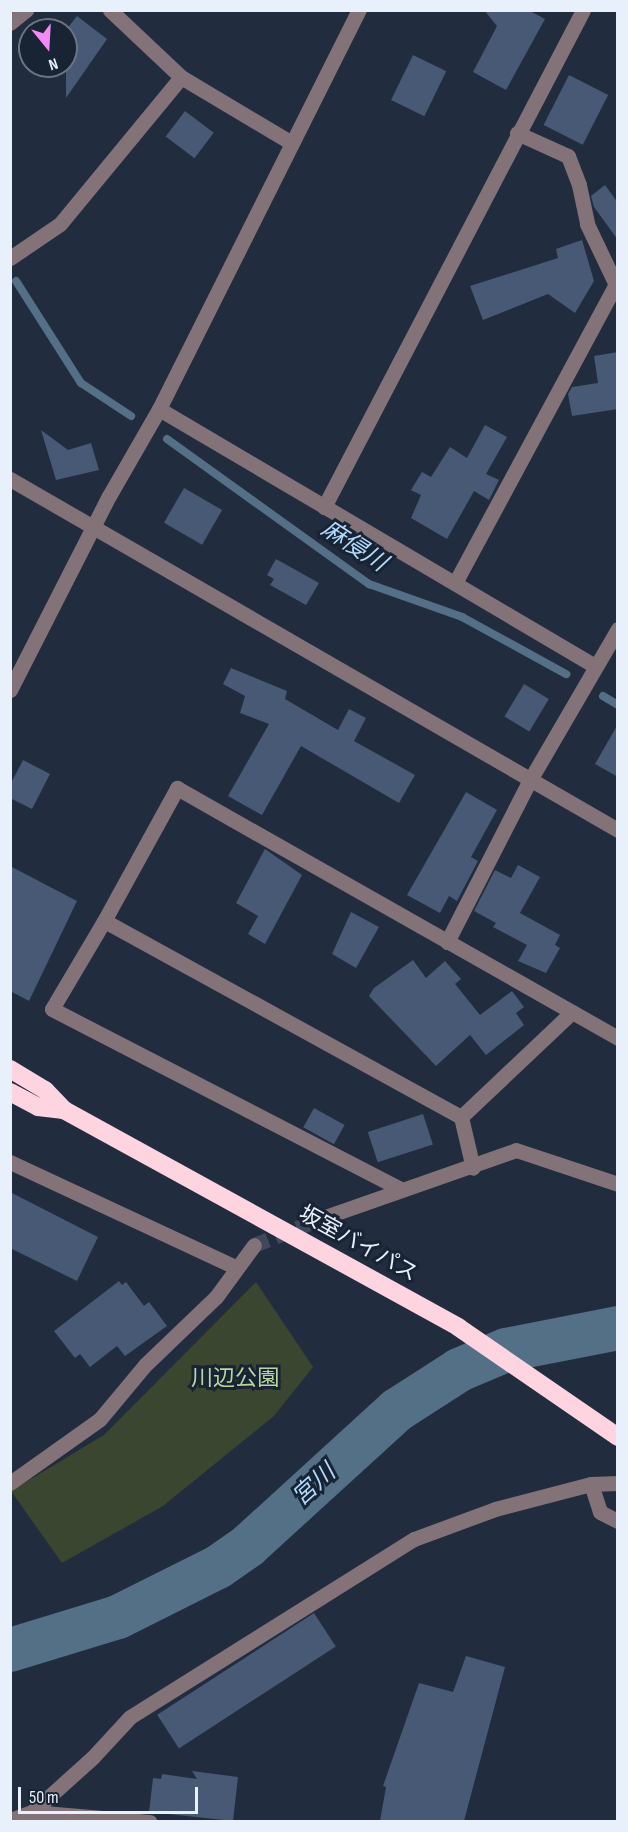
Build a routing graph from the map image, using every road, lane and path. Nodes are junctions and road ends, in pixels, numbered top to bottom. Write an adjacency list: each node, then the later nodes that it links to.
1 (26, 10): 5 (street)
2 (110, 10): 6 (street)
3 (359, 10): 8 (street)
4 (583, 10): 7 (street)
5 (10, 23)
6 (181, 77): 8 (street); 9 (street)
7 (517, 132): 10 (street); 13 (street)
8 (290, 142): 11 (street)
9 (10, 258)
10 (616, 288): 15 (street)
11 (159, 410): 13 (street); 14 (street)
12 (10, 479): 14 (street)
13 (324, 507): 15 (street)
14 (94, 525): 18 (street); 19 (street)
15 (455, 584): 17 (street)
16 (618, 629): 17 (street)
17 (595, 666): 19 (street)
18 (10, 690)
19 (530, 780): 20 (street); 22 (street)
20 (618, 830)
21 (104, 921): 22 (street); 28 (street); 32 (street)
22 (447, 942): 23 (street)
23 (572, 1012): 24 (street); 28 (street)
24 (618, 1038)
25 (10, 1069): 27 (highway, 坂室バイパス)
26 (10, 1092): 27 (highway, 坂室バイパス)
27 (64, 1110): 36 (highway, 坂室バイパス)
28 (461, 1117): 30 (street)
29 (10, 1162): 35 (street)
30 (473, 1168): 31 (street); 32 (street)
31 (618, 1184)
32 (400, 1189): 33 (street)
33 (325, 1217)
34 (254, 1245): 35 (street)
35 (235, 1266): 37 (street)
36 (618, 1437)
37 (10, 1483)
38 (618, 1483): 39 (street)
39 (591, 1484): 40 (street); 41 (street)
40 (618, 1521)
41 (32, 1812): 42 (street); 43 (street)
42 (10, 1820)
43 (150, 1821)

